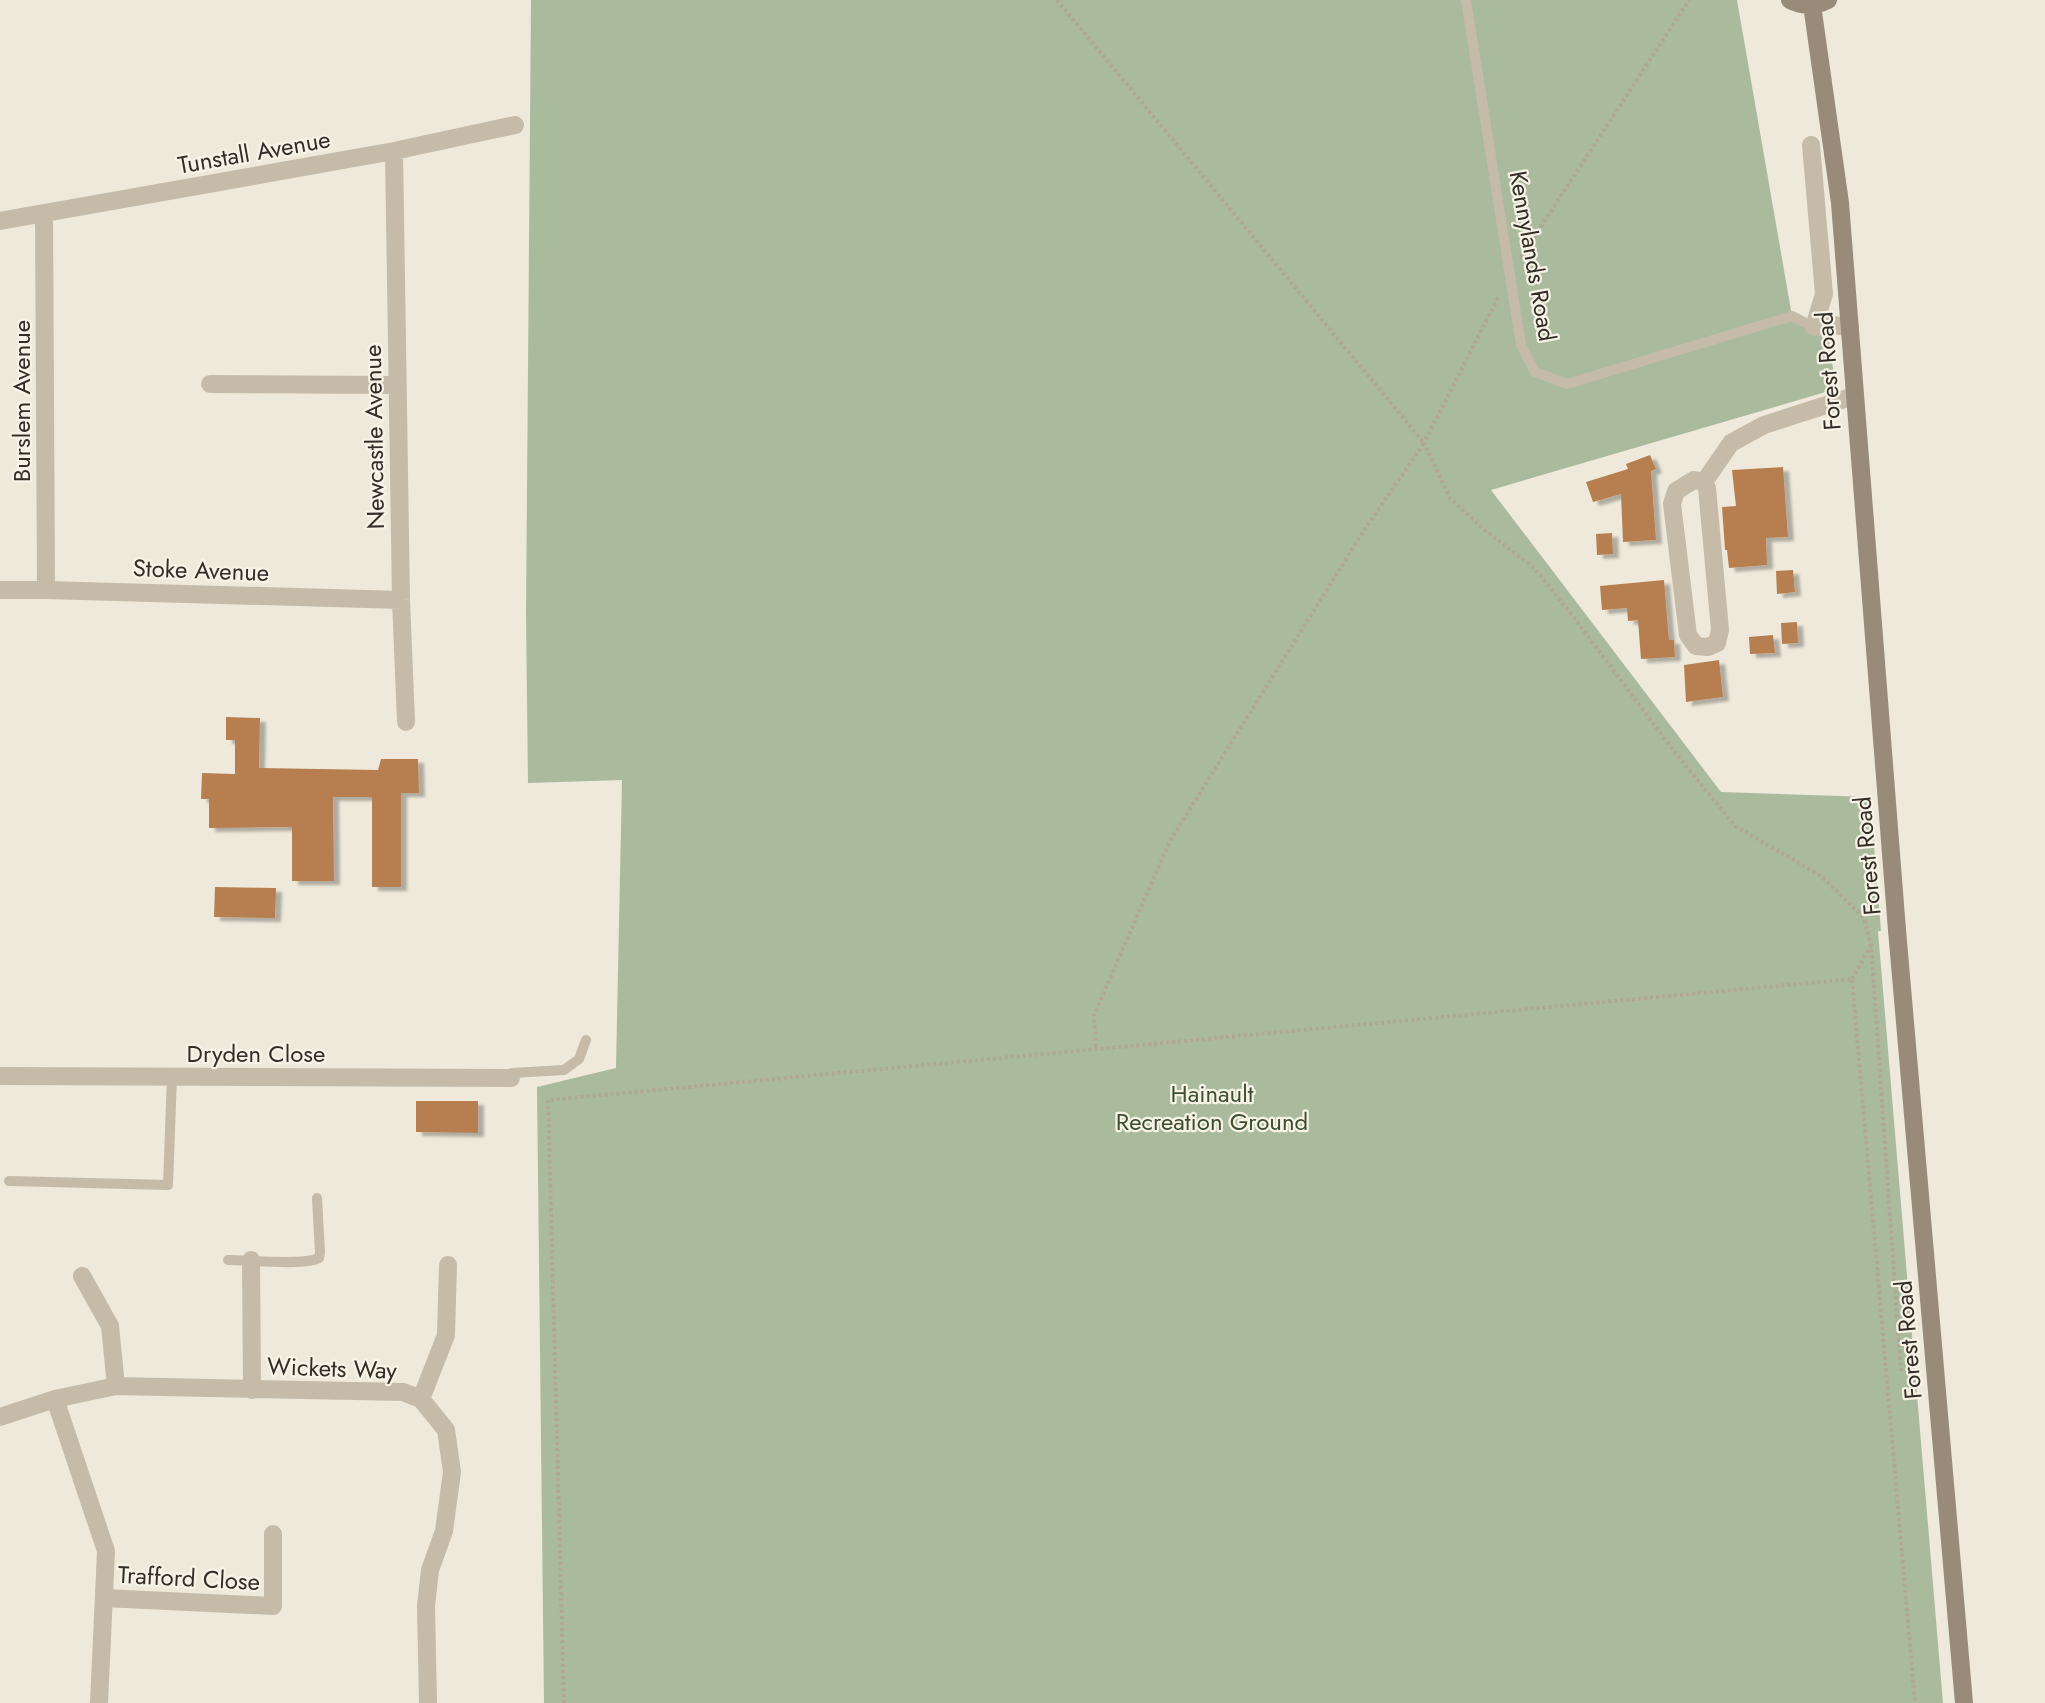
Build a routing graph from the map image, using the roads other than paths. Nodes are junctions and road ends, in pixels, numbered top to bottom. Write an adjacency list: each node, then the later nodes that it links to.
1 (1466, 0): 9 (lane, Kennylands Road)
2 (1790, 0): 3 (street)
3 (1820, 3): 10 (street, Forest Road)
4 (514, 125): 6 (street, Tunstall Avenue)
5 (1810, 145): 9 (street)
6 (394, 151): 7 (street, Tunstall Avenue); 12 (street, Newcastle Avenue)
7 (44, 213): 8 (street, Tunstall Avenue); 16 (street, Burslem Avenue)
8 (0, 221)
9 (1814, 327): 10 (street, Kennylands Road)
10 (1850, 327): 13 (street, Forest Road)
11 (210, 384): 12 (street)
12 (397, 385): 17 (street, Newcastle Avenue)
13 (1854, 396): 14 (street); 38 (street, Forest Road)
14 (1704, 482): 14 (street)
15 (0, 590): 16 (street, Stoke Avenue)
16 (46, 590): 17 (street, Stoke Avenue)
17 (401, 600): 18 (street, Newcastle Avenue)
18 (406, 722)
19 (586, 1040): 22 (lane)
20 (0, 1076): 21 (street, Dryden Close)
21 (172, 1076): 22 (street, Dryden Close); 23 (lane)
22 (511, 1078)
23 (9, 1181)
24 (318, 1197): 26 (lane)
25 (228, 1260): 26 (lane)
26 (251, 1260): 30 (street)
27 (448, 1266): 32 (street)
28 (82, 1276): 29 (street)
29 (116, 1386): 30 (street, Wickets Way); 31 (street, Wickets Way)
30 (252, 1390): 32 (street, Wickets Way)
31 (55, 1399): 33 (street, Wickets Way); 35 (street)
32 (421, 1399): 37 (street, Wickets Way)
33 (0, 1417)
34 (273, 1534): 35 (street, Trafford Close)
35 (104, 1598): 36 (street)
36 (99, 1703)
37 (428, 1703)
38 (1964, 1703)

